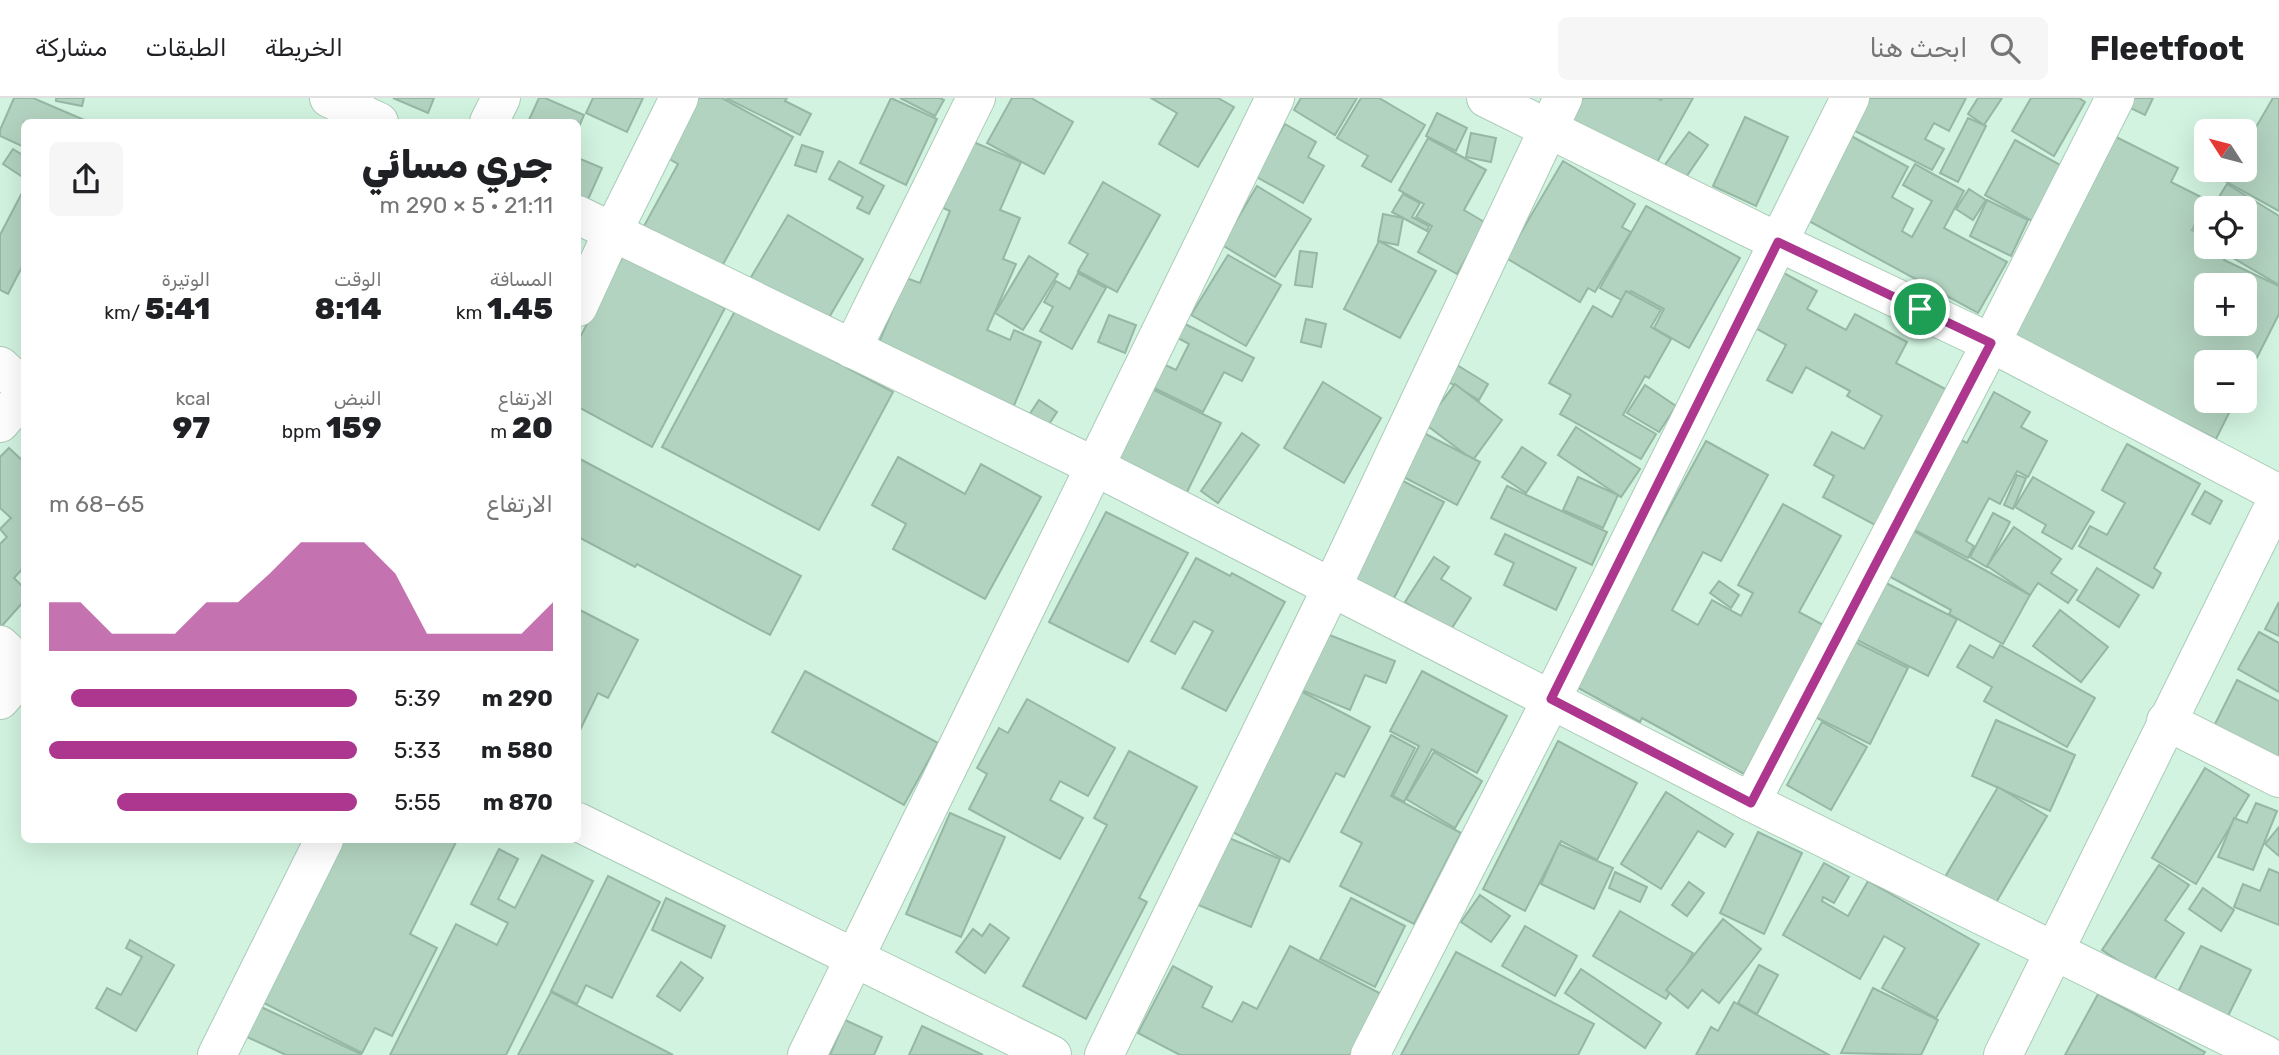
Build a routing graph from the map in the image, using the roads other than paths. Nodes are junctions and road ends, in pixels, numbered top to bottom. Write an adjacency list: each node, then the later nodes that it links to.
1 (329, 98): 10 (street)
2 (501, 98): 11 (street)
3 (679, 98): 13 (street)
4 (976, 98): 17 (street)
5 (1275, 98): 22 (street)
6 (1486, 98): 9 (street)
7 (1850, 98): 14 (street)
8 (2115, 98): 16 (street)
9 (1556, 113): 14 (street); 24 (street)
10 (373, 119)
11 (490, 119)
12 (581, 216): 13 (street)
13 (612, 231): 15 (street); 17 (street)
14 (1778, 242): 16 (street); 28 (street)
15 (581, 300)
16 (1991, 343): 23 (street); 32 (street)
17 (852, 349): 22 (street)
18 (0, 366): 19 (street)
19 (21, 385)
20 (21, 398): 21 (street)
21 (0, 423)
22 (1096, 467): 24 (street); 36 (street)
23 (2279, 495): 30 (street)
24 (1332, 587): 28 (street); 41 (street)
25 (0, 645): 26 (street)
26 (21, 667)
27 (21, 674): 29 (street)
28 (1551, 699): 32 (street); 42 (street)
29 (0, 700)
30 (2166, 722): 31 (street); 35 (street)
31 (2279, 778)
32 (1751, 803): 35 (street)
33 (581, 823): 36 (street)
34 (323, 843): 38 (street)
35 (2054, 951): 43 (street); 44 (street)
36 (854, 959): 37 (street); 39 (street)
37 (1010, 1045): 40 (street)
38 (217, 1055)
39 (807, 1055)
40 (1052, 1055)
41 (1104, 1055)
42 (1370, 1055)
43 (2003, 1055)
44 (2266, 1055)

